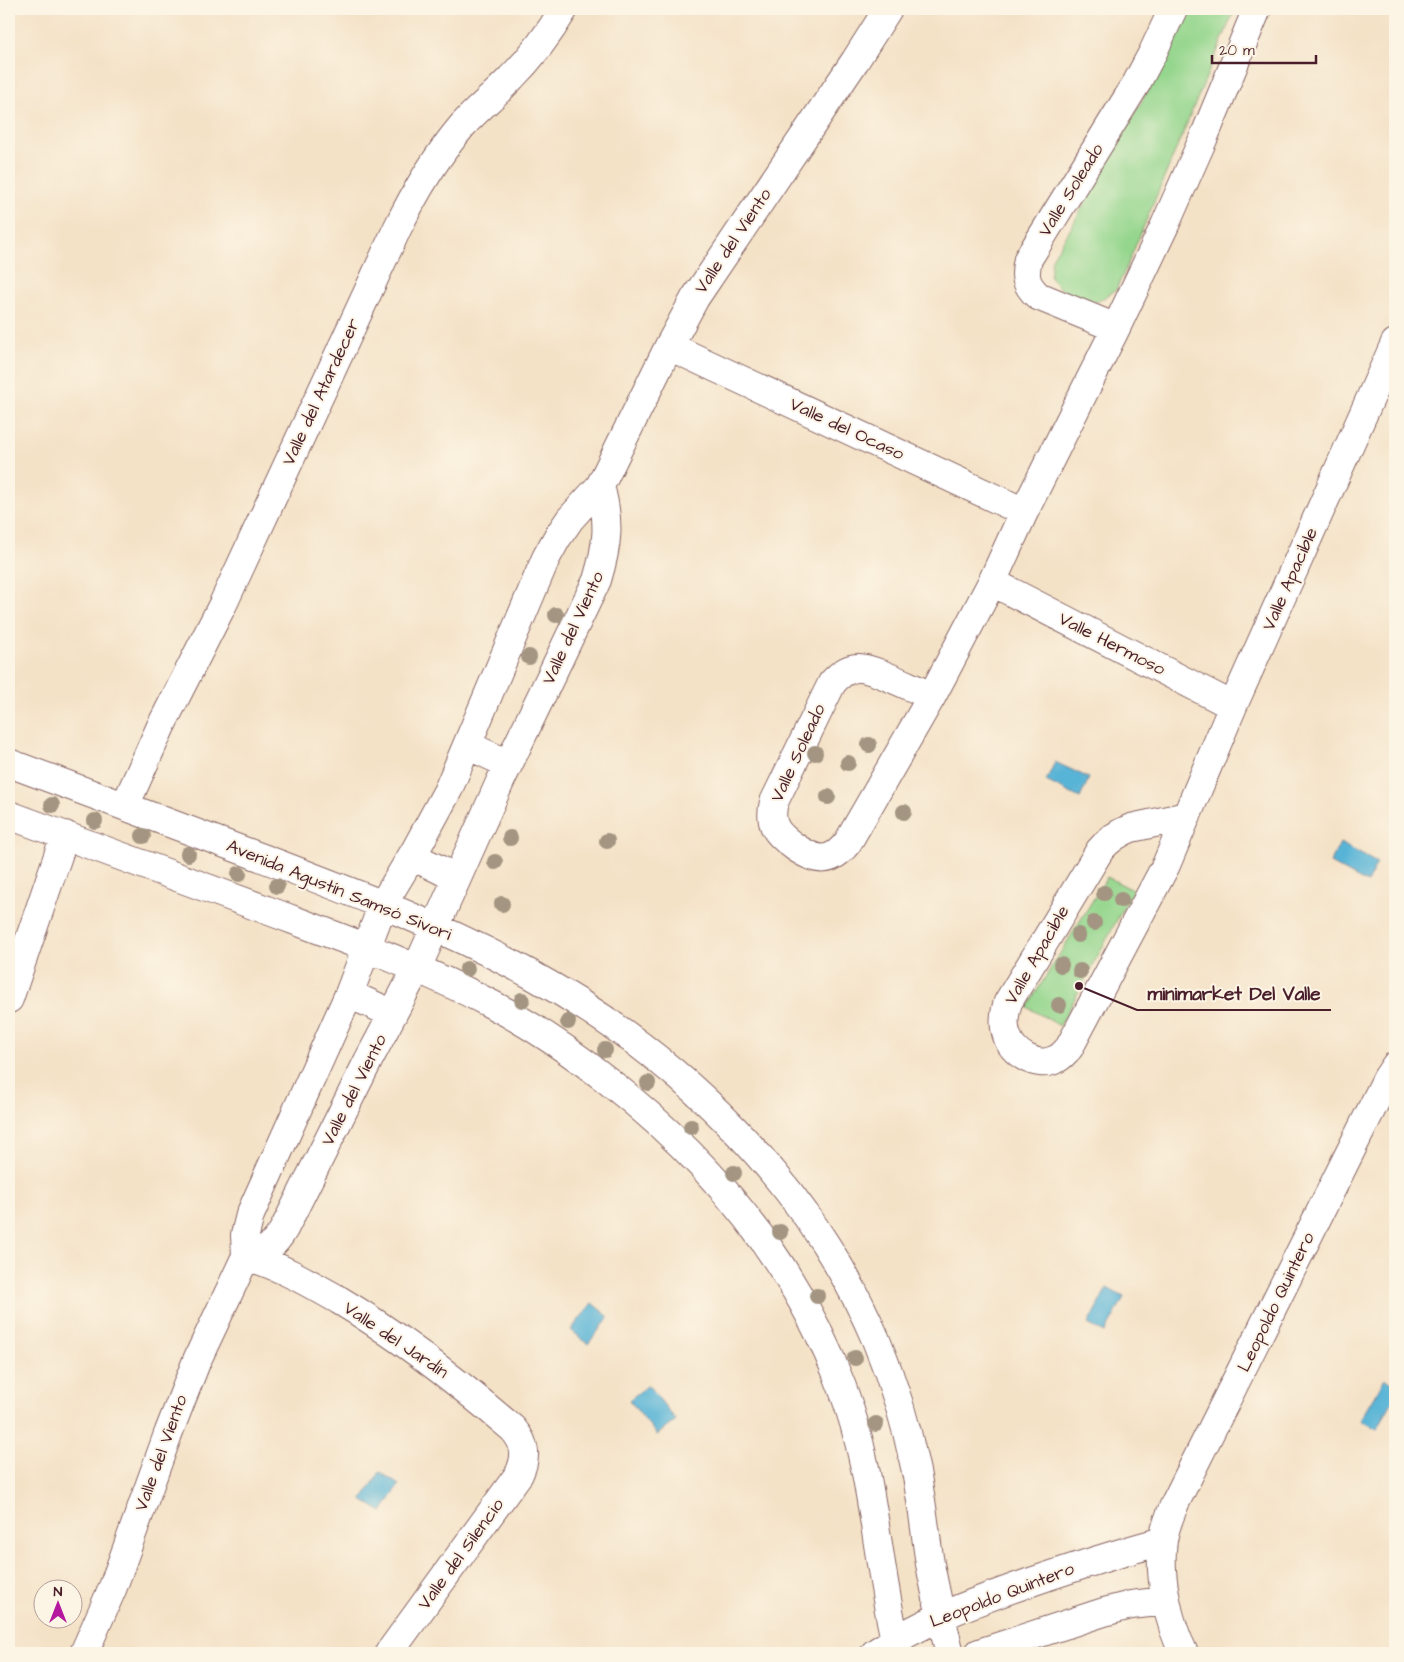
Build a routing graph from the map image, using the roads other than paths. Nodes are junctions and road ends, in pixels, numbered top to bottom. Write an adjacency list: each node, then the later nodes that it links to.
1 (564, 9): 16 (street, Valle del Atardecer)
2 (888, 9): 7 (street, Valle del Viento)
3 (1173, 9): 5 (street, Valle Soleado)
4 (1257, 9): 5 (street, Valle Soleado)
5 (1116, 328): 9 (street, Valle Soleado)
6 (1395, 343): 12 (street, Valle Apacible)
7 (669, 346): 8 (street, Valle del Viento); 9 (street, Valle del Ocaso)
8 (600, 486): 13 (street, Valle del Viento); 15 (street, Valle del Viento)
9 (1024, 512): 10 (street, Valle Soleado)
10 (992, 582): 11 (street, Valle Soleado); 12 (street, Valle Hermoso)
11 (932, 696): 11 (street, Valle Soleado)
12 (1233, 706): 18 (street, Valle Apacible)
13 (467, 745): 15 (street); 20 (street, Valle del Viento)
14 (9, 763): 16 (street, Avenida Agustín Samsó Sivori)
15 (508, 764): 21 (street, Valle del Viento)
16 (125, 806): 22 (street, Avenida Agustín Samsó Sivori)
17 (9, 814): 19 (street)
18 (1187, 816): 18 (street, Valle Apacible)
19 (65, 835): 24 (street); 27 (street)
20 (412, 856): 21 (street); 22 (street, Valle del Viento)
21 (457, 878): 23 (street, Valle del Viento)
22 (383, 904): 23 (street, Avenida Agustín Samsó Sivori); 24 (street, Valle del Viento)
23 (436, 927): 25 (street, Valle del Viento); 34 (street, Avenida Agustín Samsó Sivori)
24 (367, 947): 25 (street); 26 (street, Valle del Viento)
25 (418, 968): 28 (street, Valle del Viento); 35 (street)
26 (349, 994): 28 (street, Valle del Viento); 30 (street, Valle del Viento)
27 (9, 999)
28 (392, 1014): 30 (street, Valle del Viento)
29 (1395, 1066): 32 (street, Leopoldo Quintero)
30 (246, 1256): 31 (street, Valle del Jardín); 36 (street, Valle del Viento)
31 (525, 1451): 37 (street, Valle del Silencio)
32 (1163, 1541): 33 (street, Leopoldo Quintero); 34 (street, Leopoldo Quintero)
33 (1166, 1600): 39 (street); 40 (street, Leopoldo Quintero)
34 (940, 1616): 35 (street, Leopoldo Quintero); 38 (street, Avenida Agustín Samsó Sivori)
35 (889, 1649)
36 (84, 1653)
37 (389, 1653)
38 (950, 1653)
39 (979, 1653)
40 (1184, 1653)

